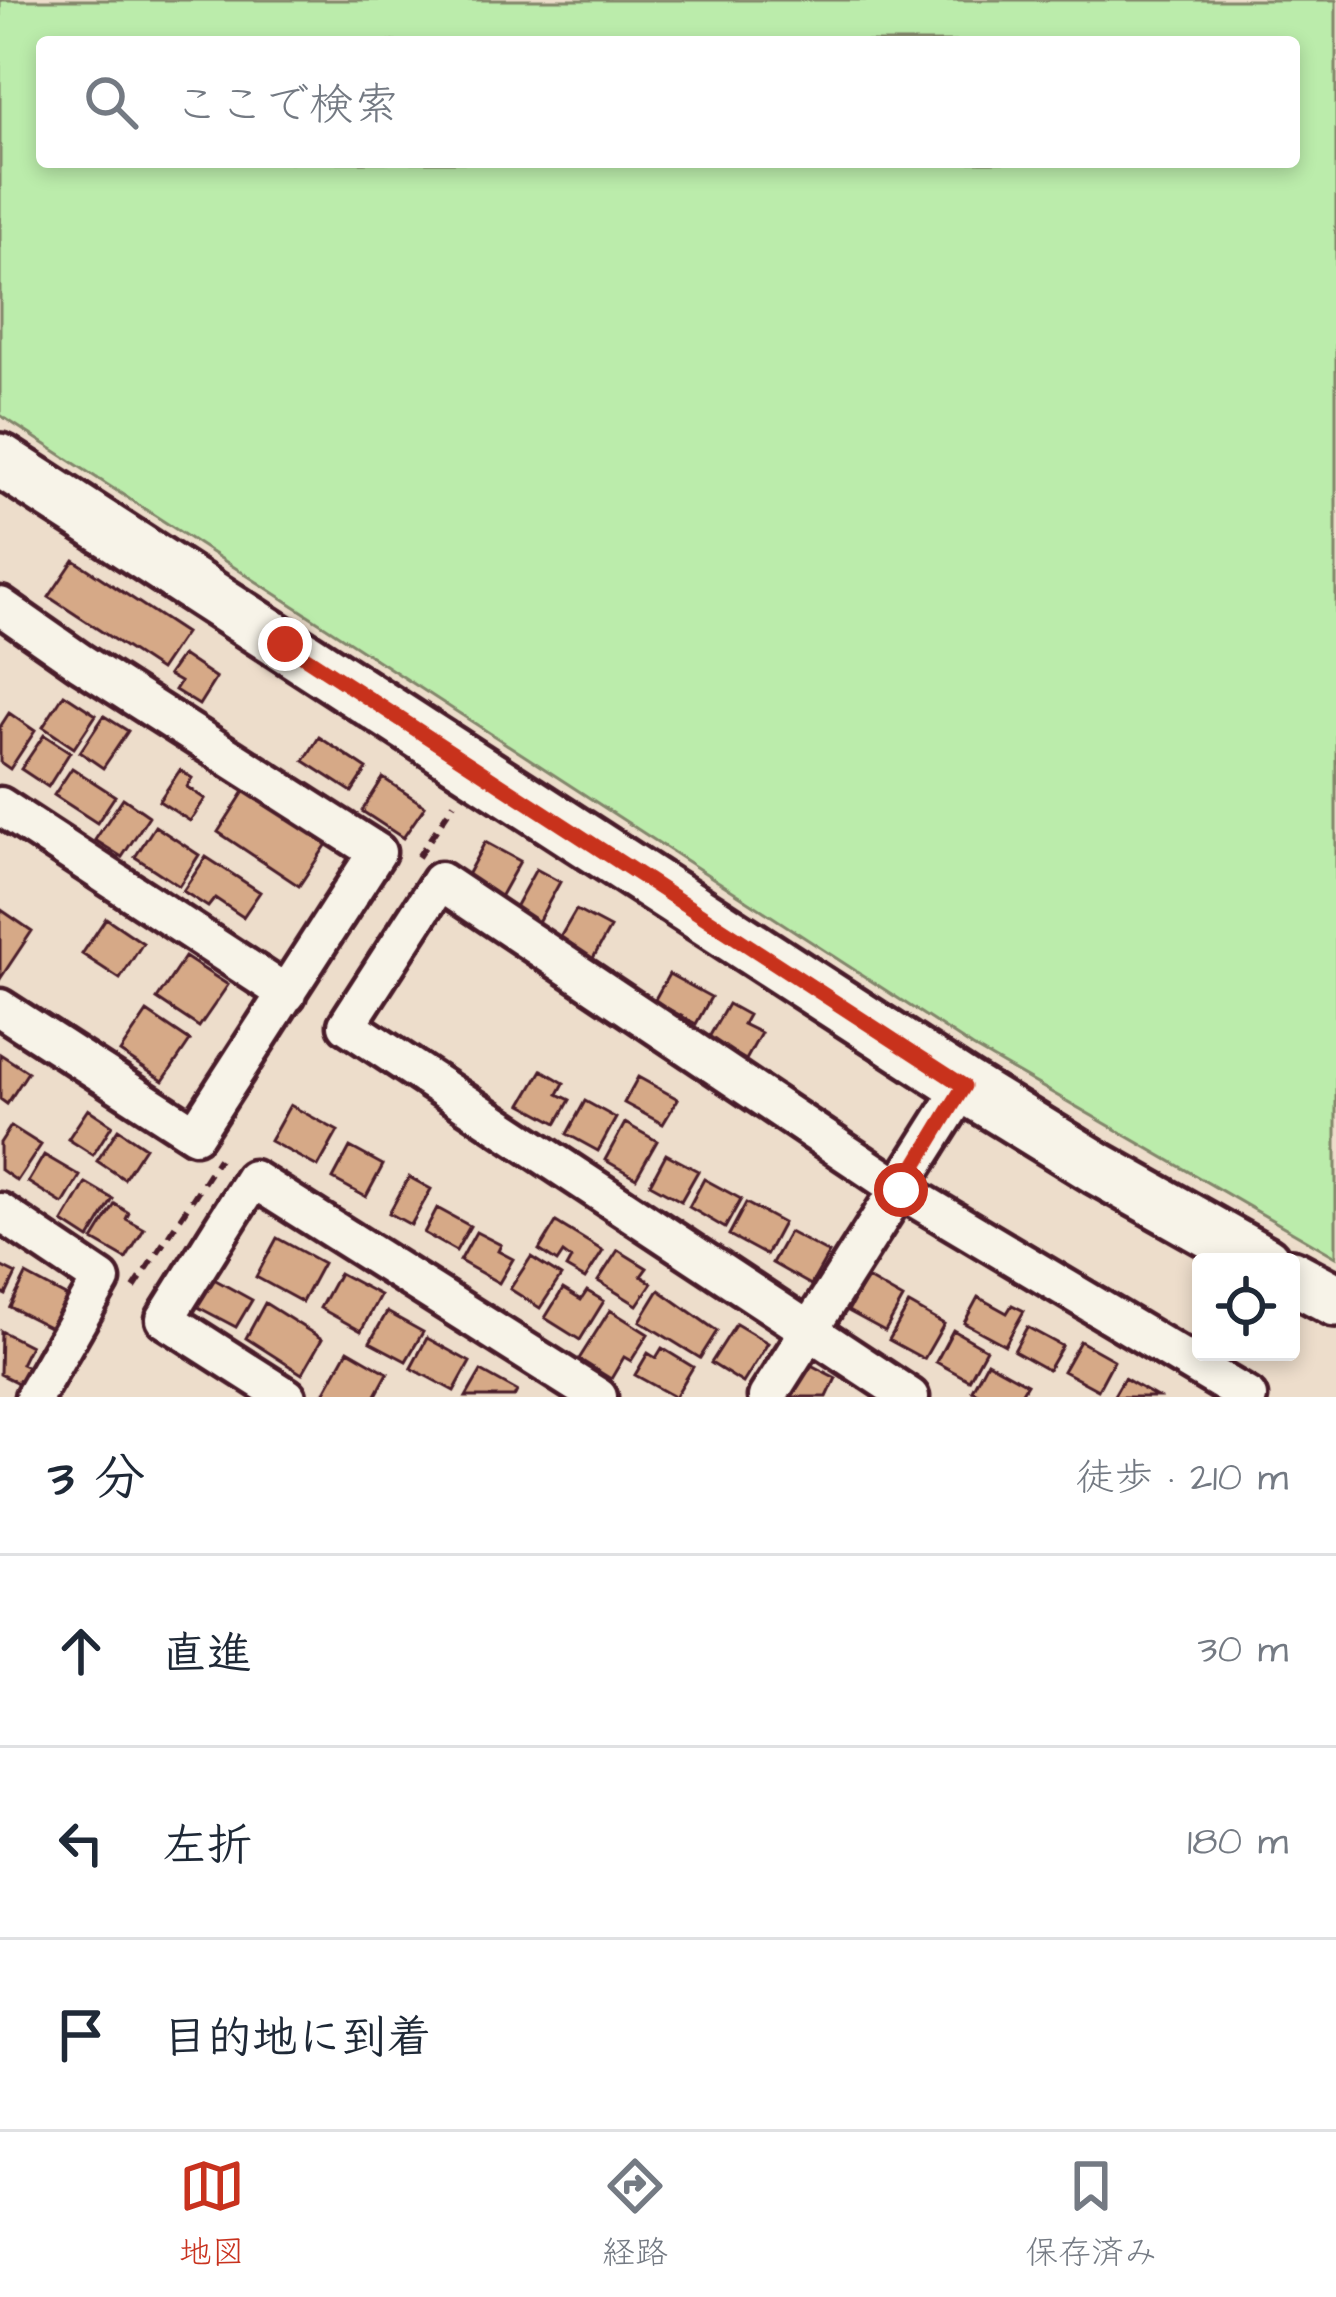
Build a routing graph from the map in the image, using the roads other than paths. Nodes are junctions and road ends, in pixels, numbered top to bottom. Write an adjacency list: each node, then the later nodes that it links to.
1 (0, 462): 6 (street)
2 (0, 606): 4 (street)
3 (0, 806): 4 (street)
4 (287, 994): 5 (street)
5 (0, 1008)
6 (964, 1086): 7 (street); 9 (street)
7 (901, 1190): 12 (street); 12 (street); 18 (street)
8 (0, 1212): 13 (street)
9 (1248, 1253)
10 (1300, 1281): 11 (street)
11 (1336, 1300)
12 (808, 1330): 16 (street); 17 (street)
13 (34, 1397)
14 (286, 1397): 15 (street)
15 (598, 1397)
16 (767, 1397)
17 (910, 1397)
18 (1248, 1397)

